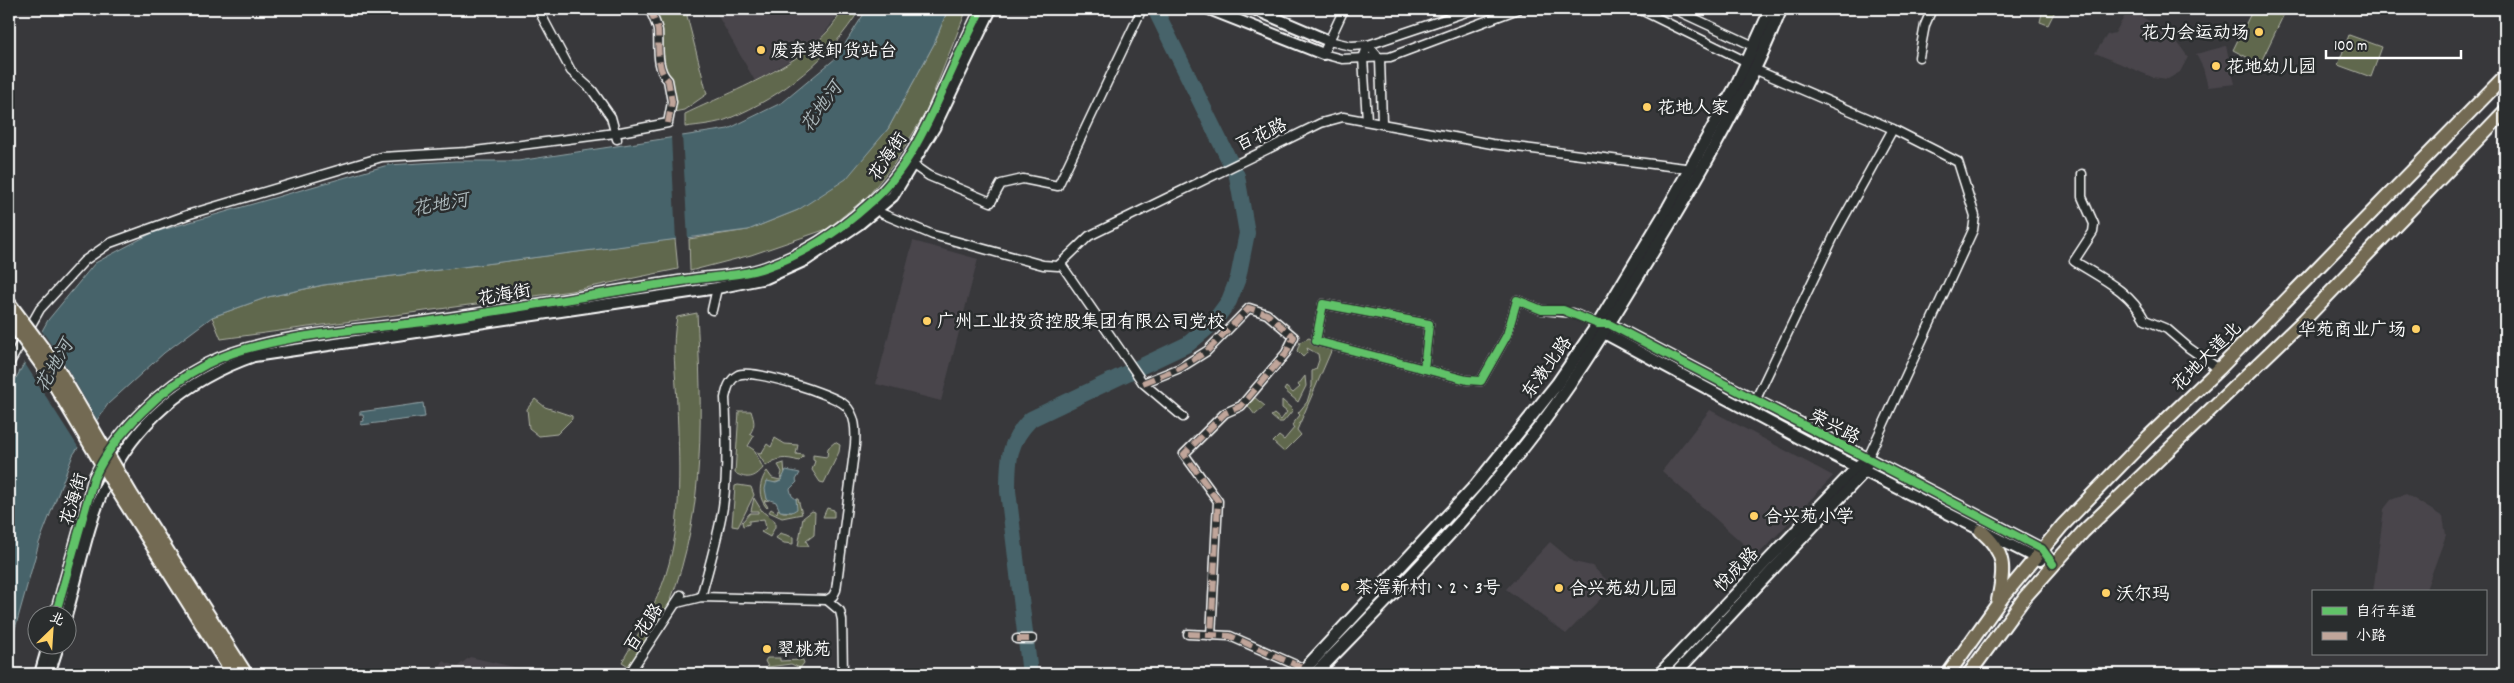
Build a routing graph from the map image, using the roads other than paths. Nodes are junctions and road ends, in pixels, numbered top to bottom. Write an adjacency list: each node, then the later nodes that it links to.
1 (538, 9): 29 (street)
2 (650, 9): 29 (street)
3 (981, 9): 33 (street, 花海街)
4 (991, 9): 30 (street, 花海街)
5 (1142, 9): 30 (street)
6 (1210, 9): 19 (street)
7 (1254, 9): 16 (street)
8 (1344, 9): 16 (street)
9 (1474, 9): 17 (street)
10 (1518, 9): 22 (street)
11 (1639, 9): 23 (street)
12 (1674, 9): 18 (street)
13 (1771, 9): 18 (main road, 东漖北路)
14 (1781, 9): 18 (main road, 东漖北路)
15 (1932, 9): 20 (street)
16 (1329, 41): 17 (street); 19 (street)
17 (1368, 45): 21 (street); 22 (street)
18 (1759, 49): 23 (main road, 东漖北路)
19 (1323, 54): 21 (street)
20 (1919, 57)
21 (1363, 58): 22 (street); 26 (street)
22 (1380, 59): 27 (street)
23 (1751, 65): 28 (street); 31 (main road, 东漖北路)
24 (2505, 76): 42 (main road, 花地大道北)
25 (2505, 111): 50 (main road)
26 (1366, 120): 27 (street, 百花路); 34 (street, 百花路)
27 (1382, 123): 31 (street, 百花路)
28 (1893, 130): 44 (street); 46 (street)
29 (616, 136): 40 (street)
30 (913, 165): 33 (street, 花海街)
31 (1695, 170): 39 (main road, 东漖北路)
32 (2082, 174): 42 (street)
33 (873, 208): 34 (street); 35 (street, 花海街); 56 (street, 花海街)
34 (1061, 264): 43 (street)
35 (717, 288): 37 (street); 57 (street, 花海街)
36 (9, 303): 68 (main road, bridge)
37 (712, 310)
38 (9, 319): 67 (main road, bridge)
39 (1604, 327): 41 (street); 44 (street, 荣兴路); 47 (street, 荣兴路); 64 (main road, 东漖北路)
40 (9, 364)
41 (1424, 369): 41 (street)
42 (2219, 369): 49 (main road, 花地大道北)
43 (1142, 381): 45 (street); 59 (street)
44 (1755, 401): 46 (street, 荣兴路)
45 (1183, 417)
46 (1867, 460): 47 (street, 悦成路); 49 (street, 荣兴路)
47 (1860, 469): 48 (street, 荣兴路); 71 (street, 悦成路); 72 (street, 悦成路)
48 (1981, 530): 49 (street, 荣兴路); 55 (main road)
49 (2038, 553): 50 (street, 荣兴路); 55 (main road, 花地大道北)
50 (2053, 564): 74 (main road)
51 (681, 596): 54 (street, 百花路)
52 (701, 597): 53 (street); 53 (street); 54 (street)
53 (828, 600): 70 (street)
54 (676, 603): 69 (street, 百花路)
55 (1997, 604): 73 (main road, 花地大道北)
56 (58, 606)
57 (69, 606)
58 (1188, 634): 59 (street)
59 (1211, 636): 64 (street)
60 (1017, 639): 61 (street)
61 (1032, 639)
62 (45, 656): 65 (street)
63 (55, 656): 66 (street)
64 (1307, 673)
65 (40, 674)
66 (49, 674)
67 (234, 674)
68 (246, 674)
69 (629, 674)
70 (843, 674)
71 (1659, 674)
72 (1675, 674)
73 (1948, 674)
74 (1969, 674)

